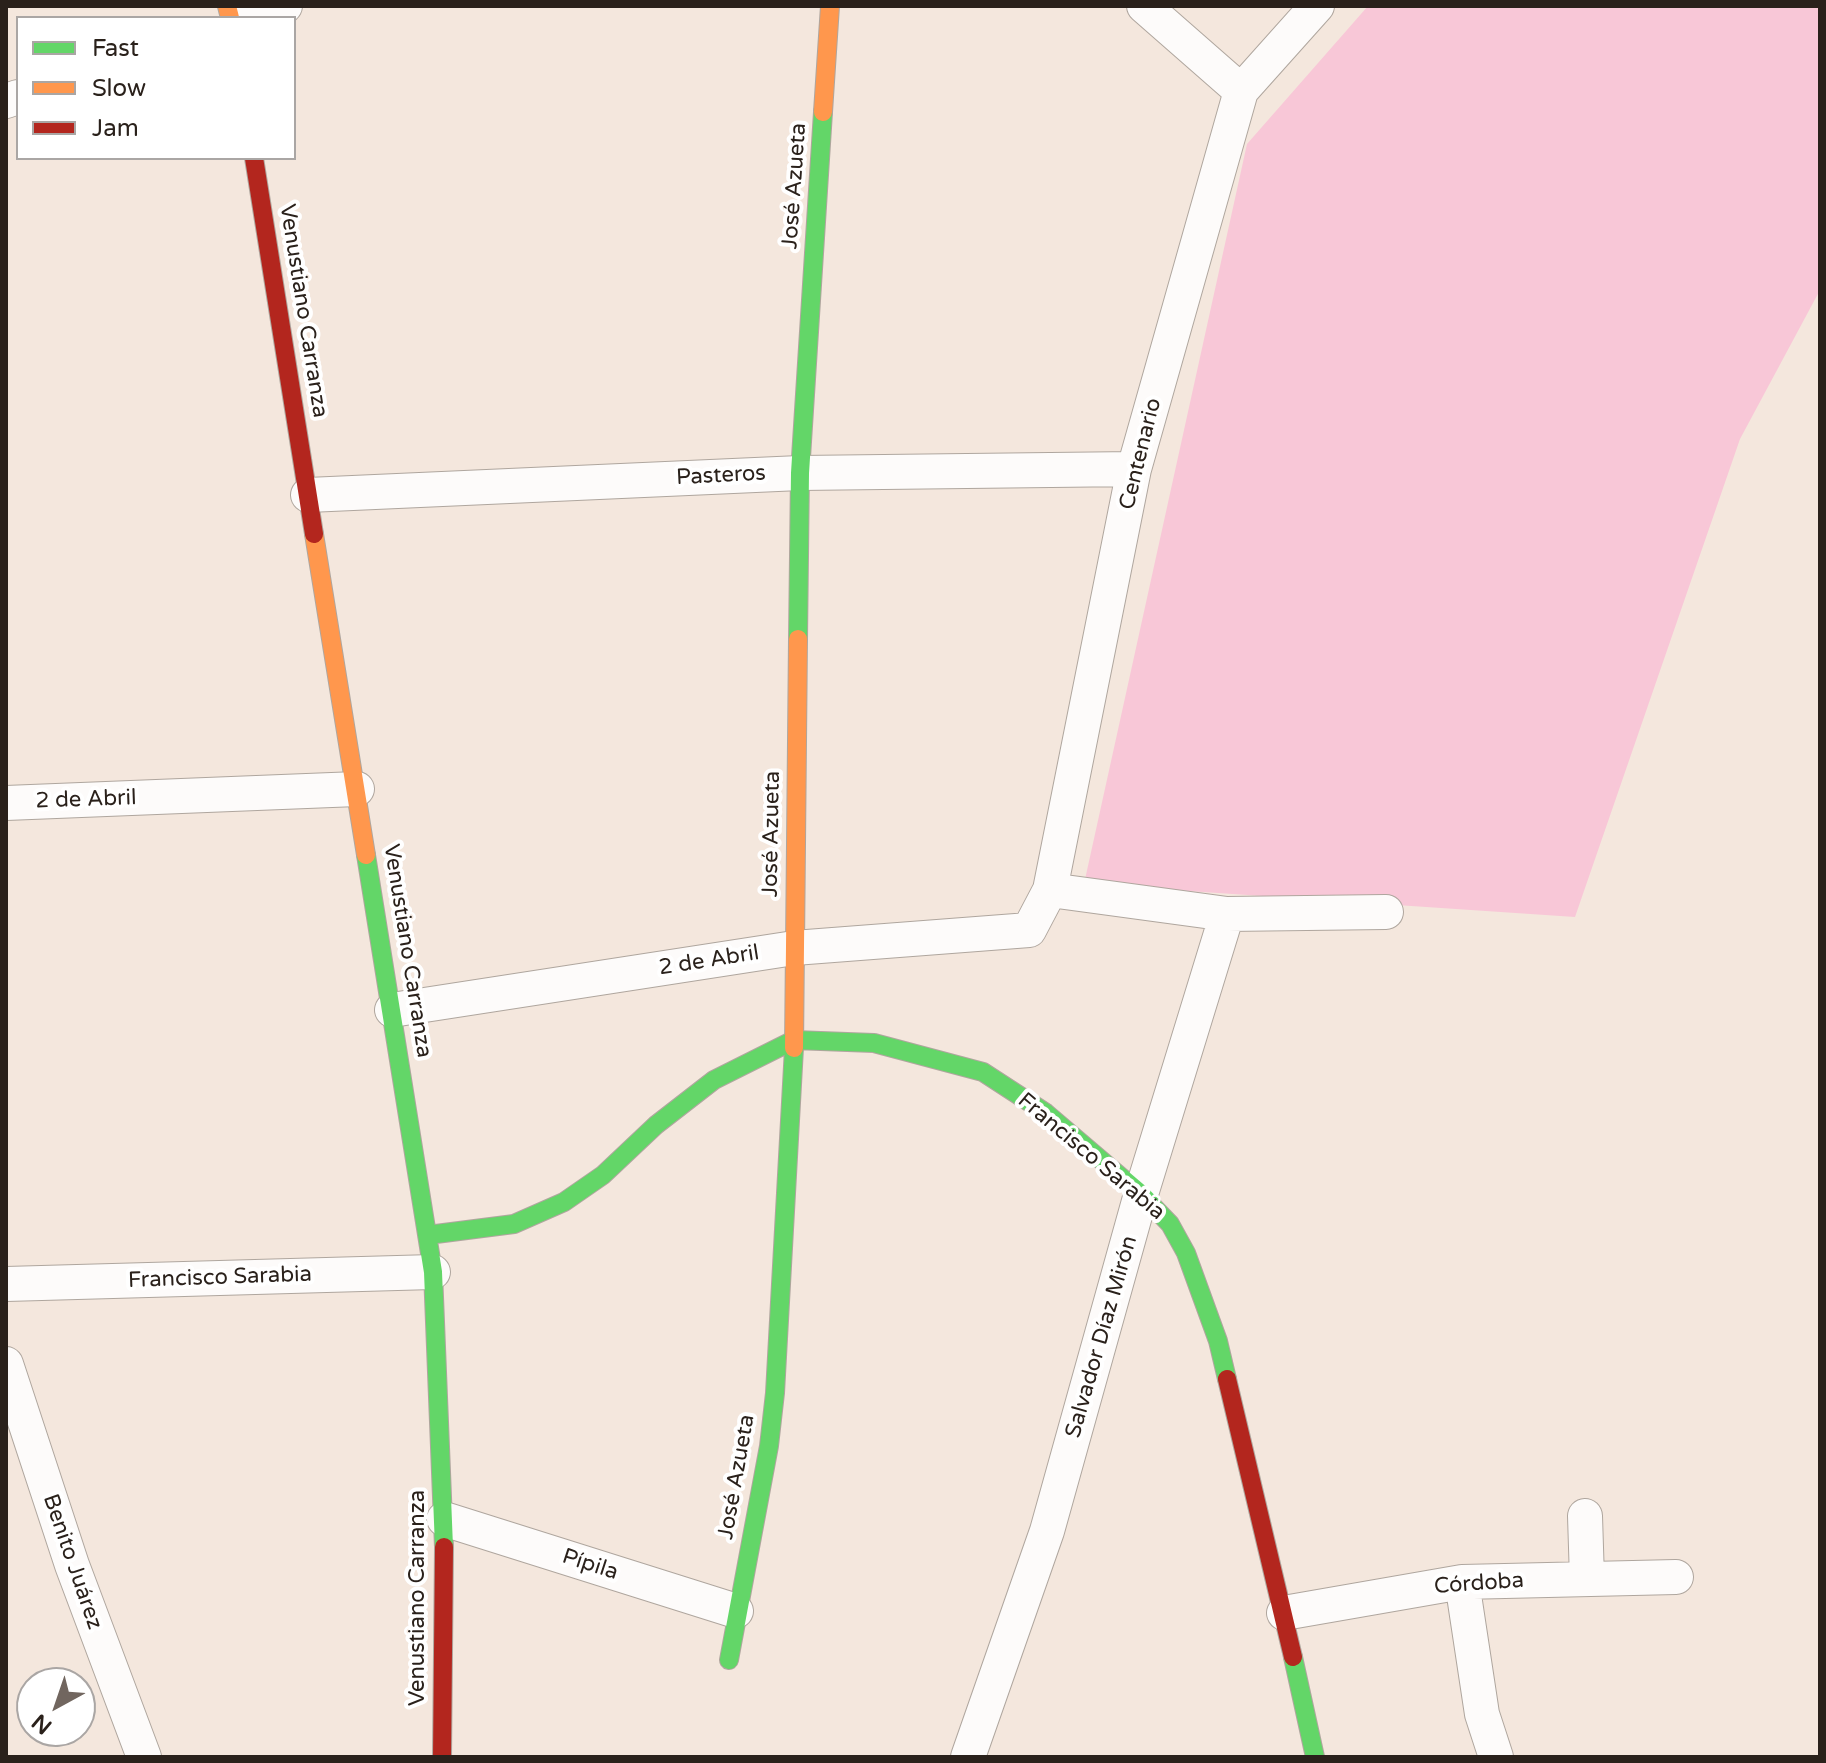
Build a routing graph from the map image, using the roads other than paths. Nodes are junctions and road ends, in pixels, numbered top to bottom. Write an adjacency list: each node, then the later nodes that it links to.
1 (285, 6): 5 (street)
2 (830, 6): 9 (main road, José Azueta)
3 (1144, 6): 6 (street)
4 (1317, 6): 6 (street, Centenario)
5 (252, 16)
6 (1241, 91): 8 (street, Centenario)
7 (254, 160): 10 (main road, Venustiano Carranza)
8 (1134, 469): 9 (street, Pasteros); 13 (street, Centenario)
9 (800, 473): 10 (street, Pasteros); 17 (main road, José Azueta)
10 (308, 495): 11 (main road, Venustiano Carranza)
11 (357, 789): 12 (street, 2 de Abril); 18 (main road, Venustiano Carranza)
12 (6, 803)
13 (1050, 890): 15 (street); 16 (street, Centenario)
14 (1386, 912): 15 (street)
15 (1227, 914): 20 (street, Salvador Díaz Mirón)
16 (1029, 930): 17 (street, 2 de Abril)
17 (794, 948): 18 (street, 2 de Abril); 19 (main road, José Azueta)
18 (392, 1010): 21 (main road, Venustiano Carranza)
19 (794, 1040): 20 (main road, Francisco Sarabia); 21 (main road, Francisco Sarabia); 30 (main road, José Azueta)
20 (1141, 1194): 31 (main road, Francisco Sarabia); 35 (street, Salvador Díaz Mirón)
21 (428, 1235): 22 (main road, Venustiano Carranza)
22 (433, 1272): 23 (street, Francisco Sarabia); 26 (main road, Venustiano Carranza)
23 (6, 1284)
24 (6, 1364): 33 (street, Benito Juárez)
25 (1585, 1516): 28 (street)
26 (444, 1519): 30 (street, Pípila); 34 (main road, Venustiano Carranza)
27 (1676, 1577): 28 (street, Córdoba)
28 (1587, 1579): 29 (street, Córdoba)
29 (1462, 1582): 31 (street, Córdoba); 37 (street)
30 (736, 1611): 32 (main road, José Azueta)
31 (1284, 1613): 36 (main road, Francisco Sarabia)
32 (729, 1660)
33 (144, 1757)
34 (442, 1757)
35 (968, 1757)
36 (1315, 1757)
37 (1496, 1757)

